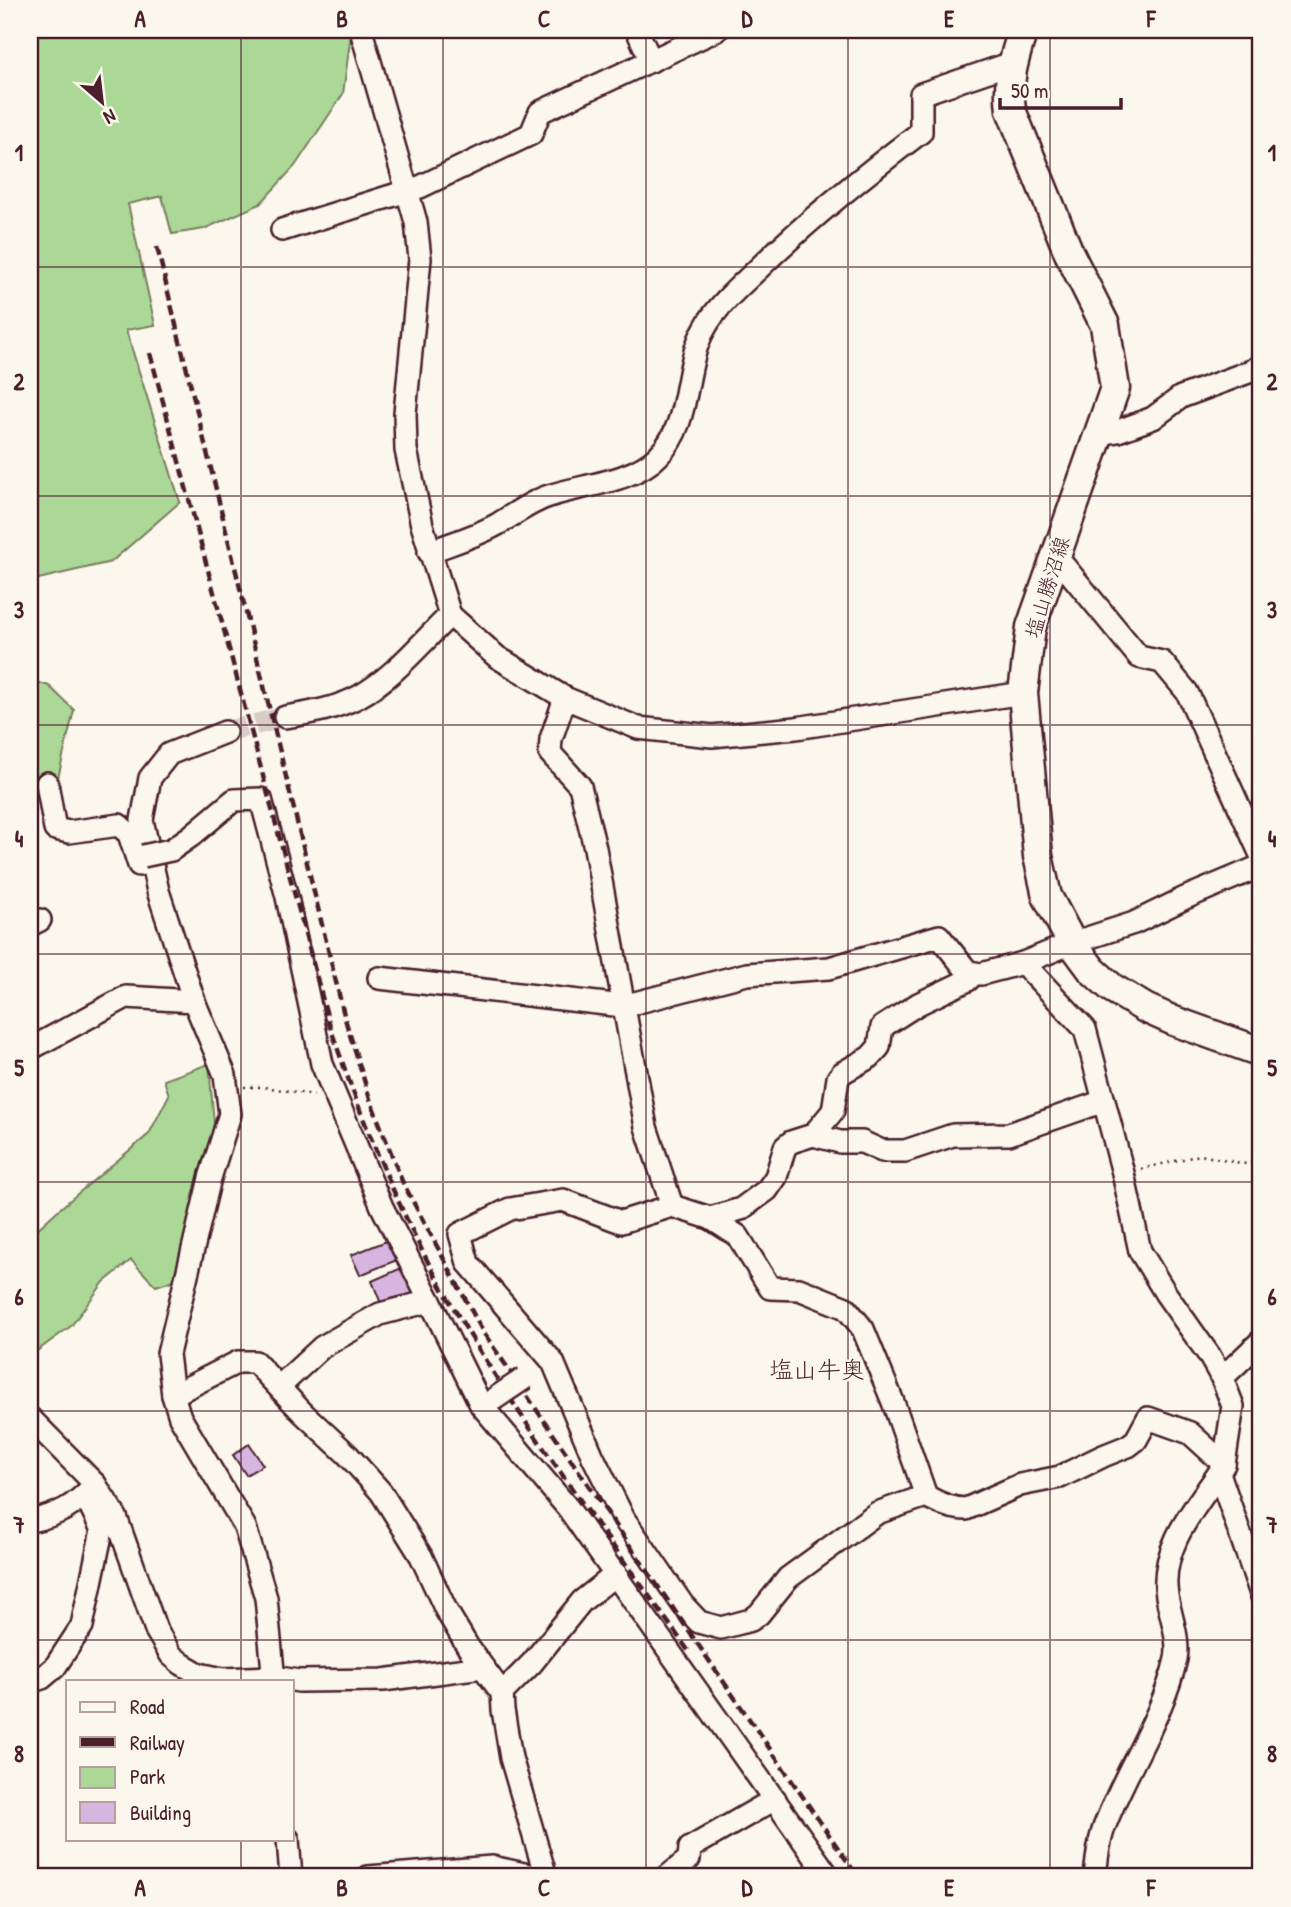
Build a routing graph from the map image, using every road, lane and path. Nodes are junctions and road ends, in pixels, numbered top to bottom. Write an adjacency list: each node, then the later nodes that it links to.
1 (361, 30): 7 (street)
2 (637, 30): 5 (street)
3 (718, 30): 5 (street)
4 (1023, 30): 6 (main road, 塩山勝沼線)
5 (651, 61): 7 (street)
6 (1012, 63): 10 (main road, 塩山勝沼線); 11 (street)
7 (408, 191): 8 (street); 11 (street)
8 (282, 230)
9 (1261, 364): 10 (street)
10 (1099, 434): 12 (main road, 塩山勝沼線)
11 (429, 552): 13 (street)
12 (1055, 555): 14 (main road, 塩山勝沼線); 19 (street)
13 (450, 615): 15 (street); 16 (street)
14 (1023, 693): 15 (street); 22 (main road, 塩山勝沼線)
15 (565, 698): 27 (street)
16 (285, 718)
17 (225, 732): 26 (street)
18 (47, 783): 20 (street)
19 (1261, 855)
20 (140, 857): 26 (street); 31 (street, bridge)
21 (1261, 866): 22 (street)
22 (1072, 943): 23 (street); 29 (main road, 塩山勝沼線)
23 (1023, 963): 24 (street); 32 (street)
24 (974, 973): 27 (street); 33 (street)
25 (379, 978): 27 (street)
26 (189, 1001): 28 (street); 30 (street)
27 (623, 1006): 36 (street)
28 (30, 1049)
29 (1261, 1052)
30 (227, 1087): 31 (path); 43 (street)
31 (335, 1096): 38 (street)
32 (1104, 1101): 33 (street); 35 (street)
33 (813, 1135): 37 (street)
34 (1261, 1161): 35 (path)
35 (1123, 1173): 41 (street)
36 (672, 1206): 37 (street); 40 (street)
37 (710, 1218): 48 (street)
38 (430, 1301): 42 (street); 44 (street)
39 (1261, 1340): 41 (street)
40 (553, 1362): 44 (street, bridge); 48 (street)
41 (1222, 1378): 46 (street)
42 (279, 1387): 43 (street); 52 (street)
43 (173, 1395): 54 (street)
44 (487, 1402): 50 (street)
45 (30, 1418): 47 (street)
46 (1222, 1468): 48 (street); 51 (street); 66 (street)
47 (95, 1484): 49 (street); 53 (street); 54 (street)
48 (926, 1496)
49 (30, 1521)
50 (616, 1574): 57 (street); 58 (street)
51 (1261, 1594)
52 (482, 1667): 55 (street); 57 (street)
53 (61, 1675): 56 (street)
54 (274, 1679)
55 (294, 1681)
56 (30, 1682)
57 (502, 1693): 63 (street)
58 (775, 1799): 64 (street); 65 (street)
59 (288, 1840): 60 (street)
60 (291, 1877)
61 (368, 1877): 62 (street)
62 (538, 1877)
63 (546, 1877)
64 (667, 1877)
65 (829, 1877)
66 (1095, 1877)

